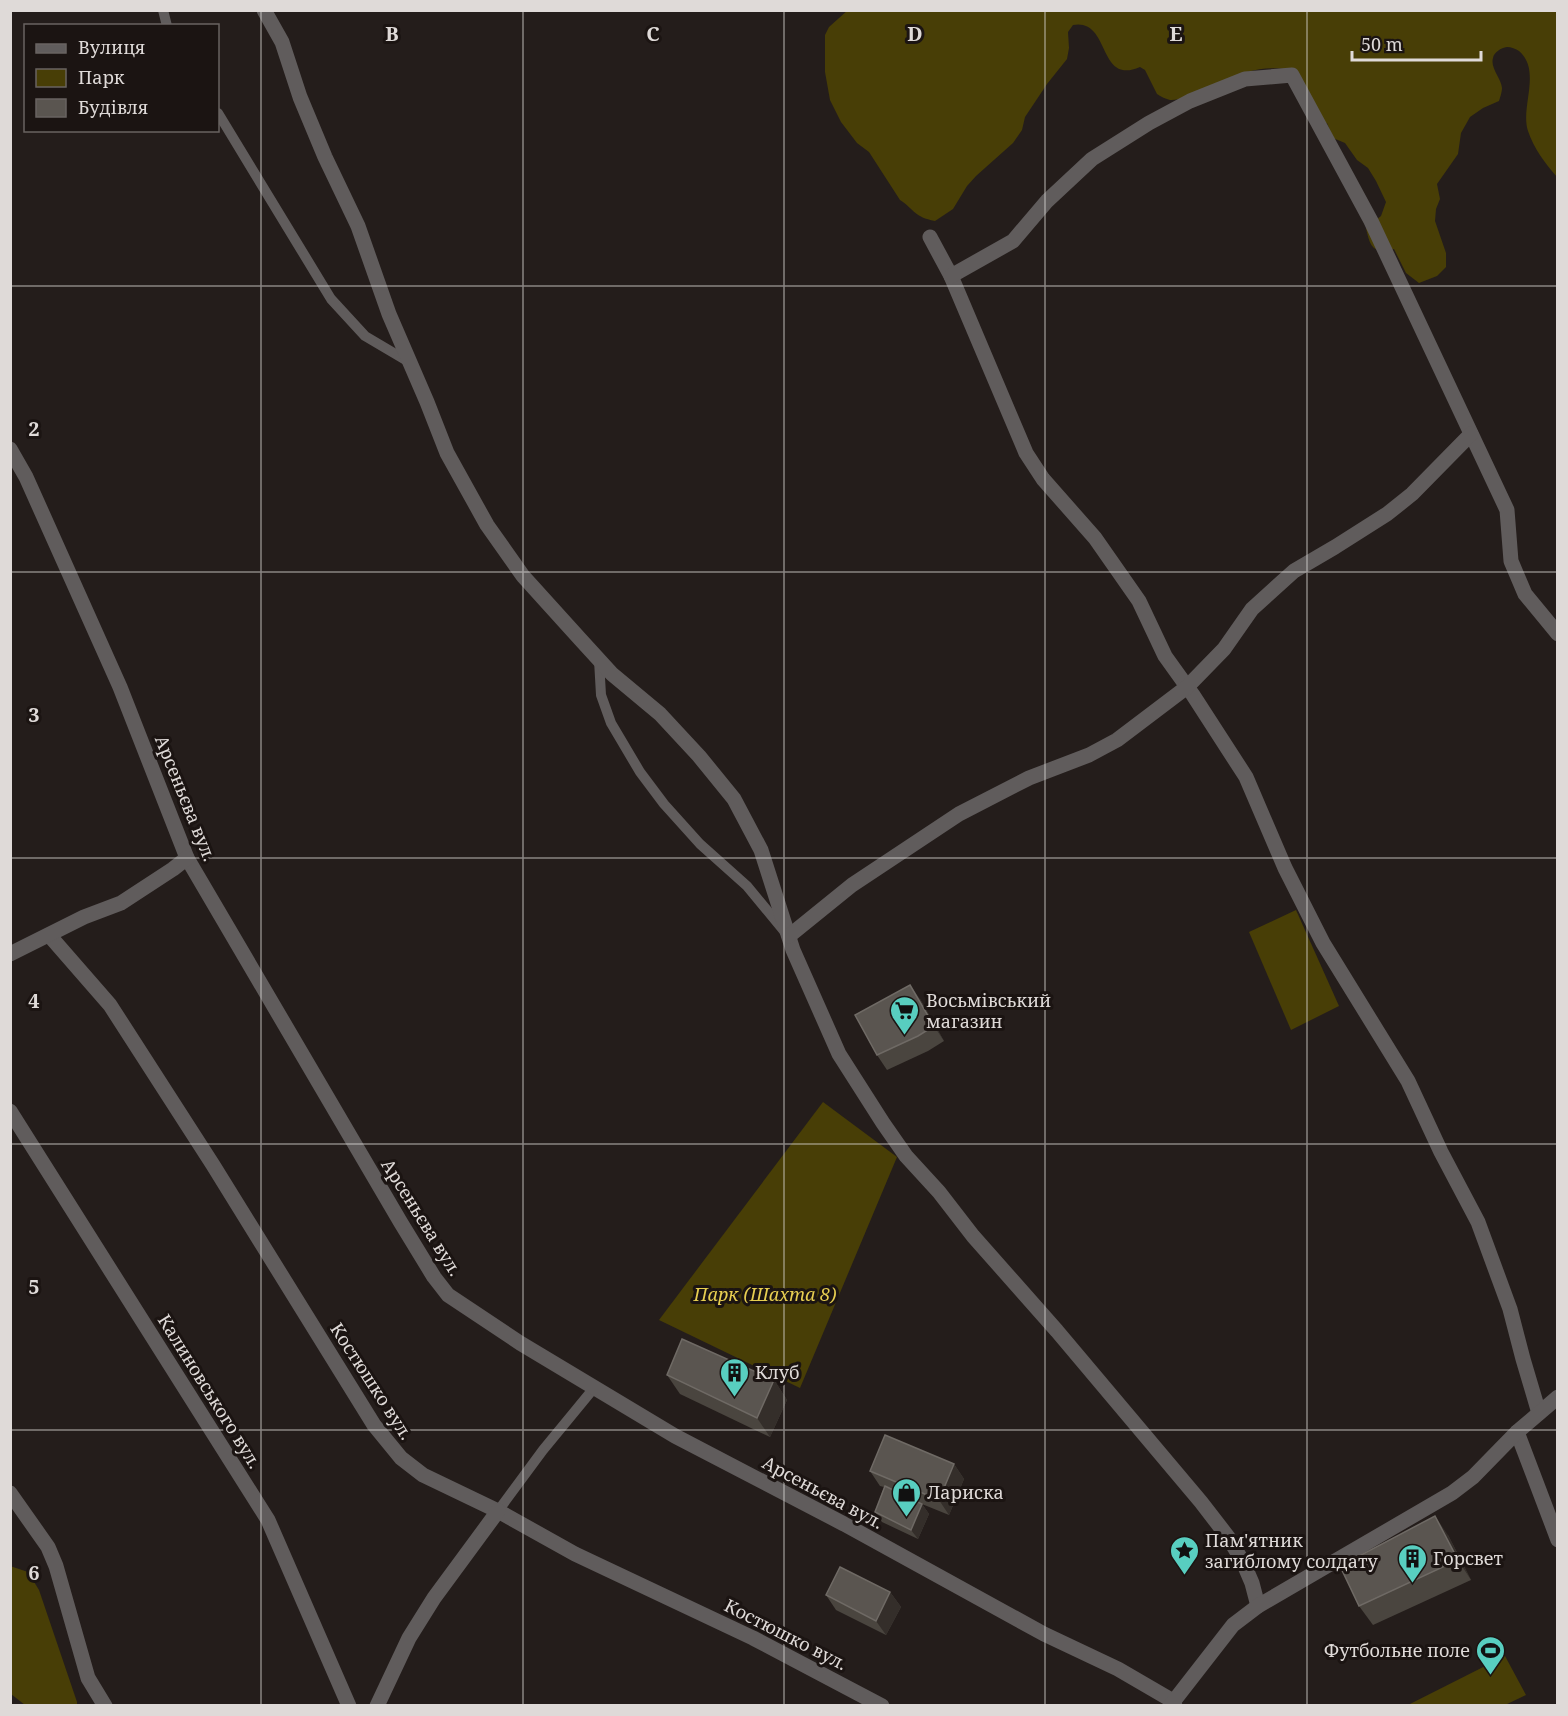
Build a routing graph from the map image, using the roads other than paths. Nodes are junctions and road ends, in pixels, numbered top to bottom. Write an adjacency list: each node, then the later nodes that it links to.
1 (264, 10): 5 (street)
2 (219, 115): 5 (lane)
3 (930, 237): 4 (street)
4 (951, 276): 6 (street); 10 (street)
5 (410, 362): 9 (street)
6 (1471, 434): 8 (street); 10 (street)
7 (10, 449): 11 (street, Арсеньєва вул.)
8 (1557, 634)
9 (599, 660): 13 (street); 13 (lane)
10 (1187, 687): 13 (street); 18 (street)
11 (186, 858): 12 (street); 16 (street, Арсеньєва вул.)
12 (49, 935): 14 (street); 21 (street, Костюшко вул.)
13 (789, 936): 23 (street)
14 (10, 954)
15 (10, 1111): 26 (street, Калиновського вул.)
16 (594, 1388): 21 (lane); 24 (street, Арсеньєва вул.)
17 (1557, 1397): 18 (street)
18 (1539, 1413): 19 (street)
19 (1517, 1432): 22 (street); 23 (street)
20 (10, 1493): 25 (street)
21 (498, 1511): 27 (street); 28 (street, Костюшко вул.)
22 (1557, 1540)
23 (1258, 1606): 24 (street)
24 (1173, 1704)
25 (105, 1706)
26 (349, 1706)
27 (377, 1706)
28 (882, 1706)

